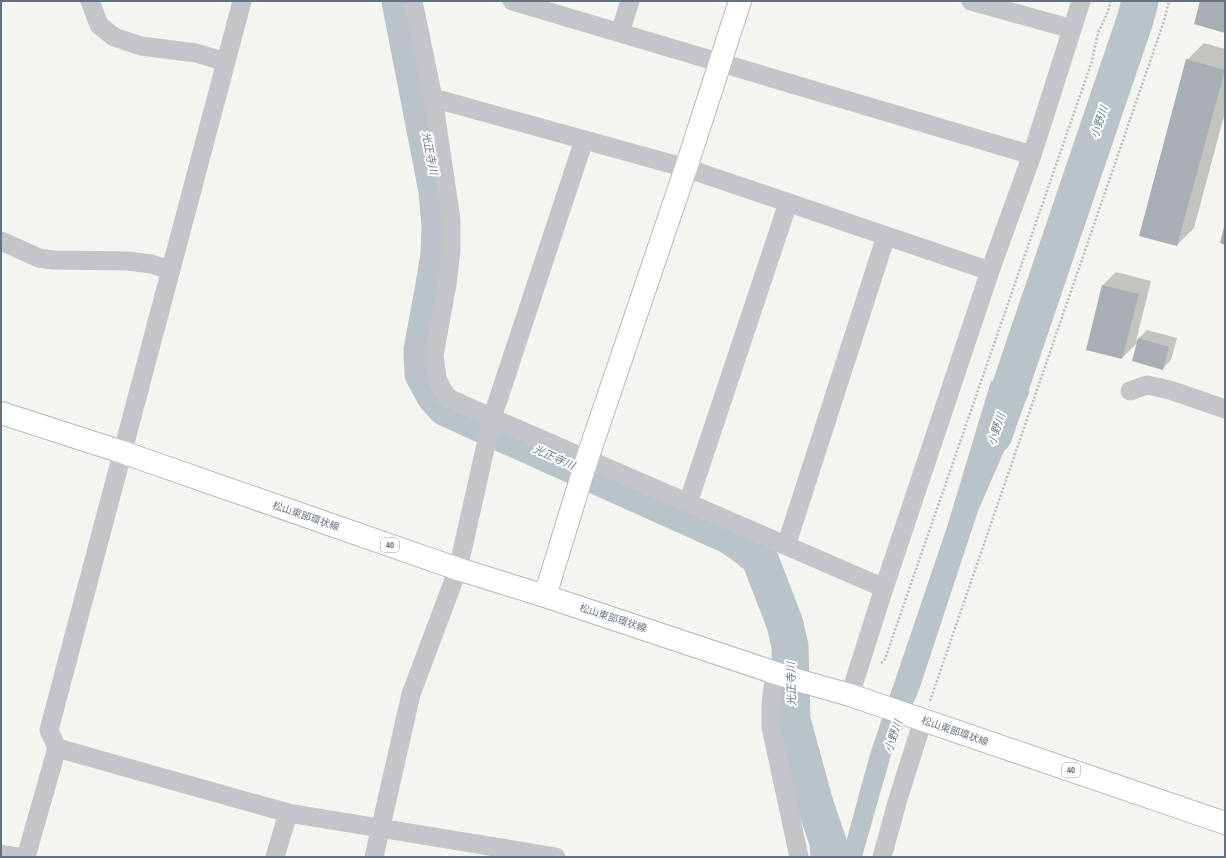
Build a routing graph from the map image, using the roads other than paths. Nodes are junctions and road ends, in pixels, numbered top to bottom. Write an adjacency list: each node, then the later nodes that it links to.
1 (90, 1): 11 (street)
2 (242, 1): 11 (street)
3 (414, 1): 13 (street)
4 (512, 1): 10 (street)
5 (630, 1): 10 (street)
6 (740, 1): 12 (main road)
7 (971, 1): 9 (street)
8 (1080, 1): 9 (street)
9 (1072, 29): 15 (street)
10 (620, 33): 12 (street)
11 (226, 62): 20 (street)
12 (720, 63): 15 (street); 16 (main road)
13 (433, 98): 14 (street); 25 (street)
14 (584, 140): 16 (street); 25 (street)
15 (1032, 155): 21 (street)
16 (686, 168): 17 (street); 27 (main road)
17 (788, 203): 18 (street); 28 (street)
18 (886, 236): 21 (street); 29 (street)
19 (1, 241): 20 (street)
20 (170, 270): 26 (street)
21 (990, 271): 31 (street)
22 (1130, 391): 23 (street)
23 (1225, 409)
24 (1, 413): 26 (main road, 松山東部環状線 / 40)
25 (492, 418): 27 (street); 30 (street)
26 (122, 452): 30 (main road, 松山東部環状線 / 40); 36 (street)
27 (587, 459): 28 (street); 32 (main road)
28 (688, 503): 29 (street)
29 (786, 546): 31 (street)
30 (458, 569): 32 (main road, 松山東部環状線 / 40); 39 (street)
31 (884, 588): 34 (street)
32 (545, 596): 33 (main road, 松山東部環状線 / 40)
33 (784, 676): 34 (main road, 松山東部環状線 / 40); 46 (street)
34 (858, 698): 35 (main road, 松山東部環状線 / 40)
35 (920, 719): 38 (main road, 松山東部環状線 / 40); 47 (street)
36 (57, 748): 37 (street); 42 (street)
37 (288, 813): 39 (street); 43 (street)
38 (1225, 823)
39 (380, 828): 44 (street); 45 (street)
40 (1, 854): 41 (street)
41 (18, 857)
42 (26, 857)
43 (275, 857)
44 (374, 857)
45 (556, 857)
46 (799, 857)
47 (882, 857)

